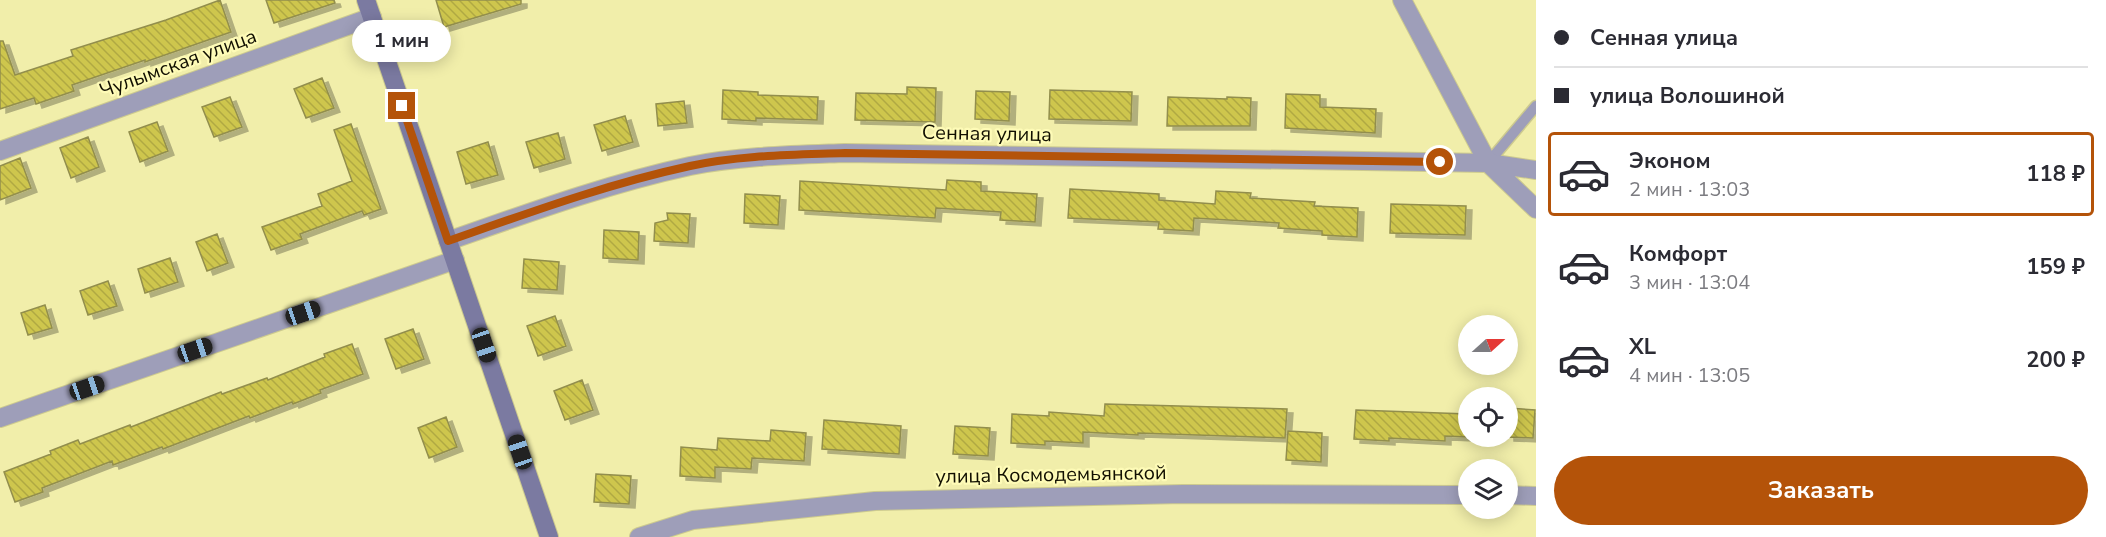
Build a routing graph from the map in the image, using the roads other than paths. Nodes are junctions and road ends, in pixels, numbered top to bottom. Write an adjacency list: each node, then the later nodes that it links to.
1 (1402, 0): 5 (street)
2 (369, 8): 4 (street, Чулымская улица); 8 (street)
3 (1536, 106): 5 (lane)
4 (0, 151)
5 (1488, 163): 6 (street, Сенная улица); 7 (street); 8 (street, Сенная улица)
6 (1536, 170)
7 (1536, 209)
8 (448, 241): 9 (street)
9 (455, 260): 10 (street); 14 (street)
10 (0, 418)
11 (1458, 495): 15 (street, улица Космодемьянской)
12 (1518, 495): 13 (street)
13 (1536, 496)
14 (549, 537)
15 (639, 537)

